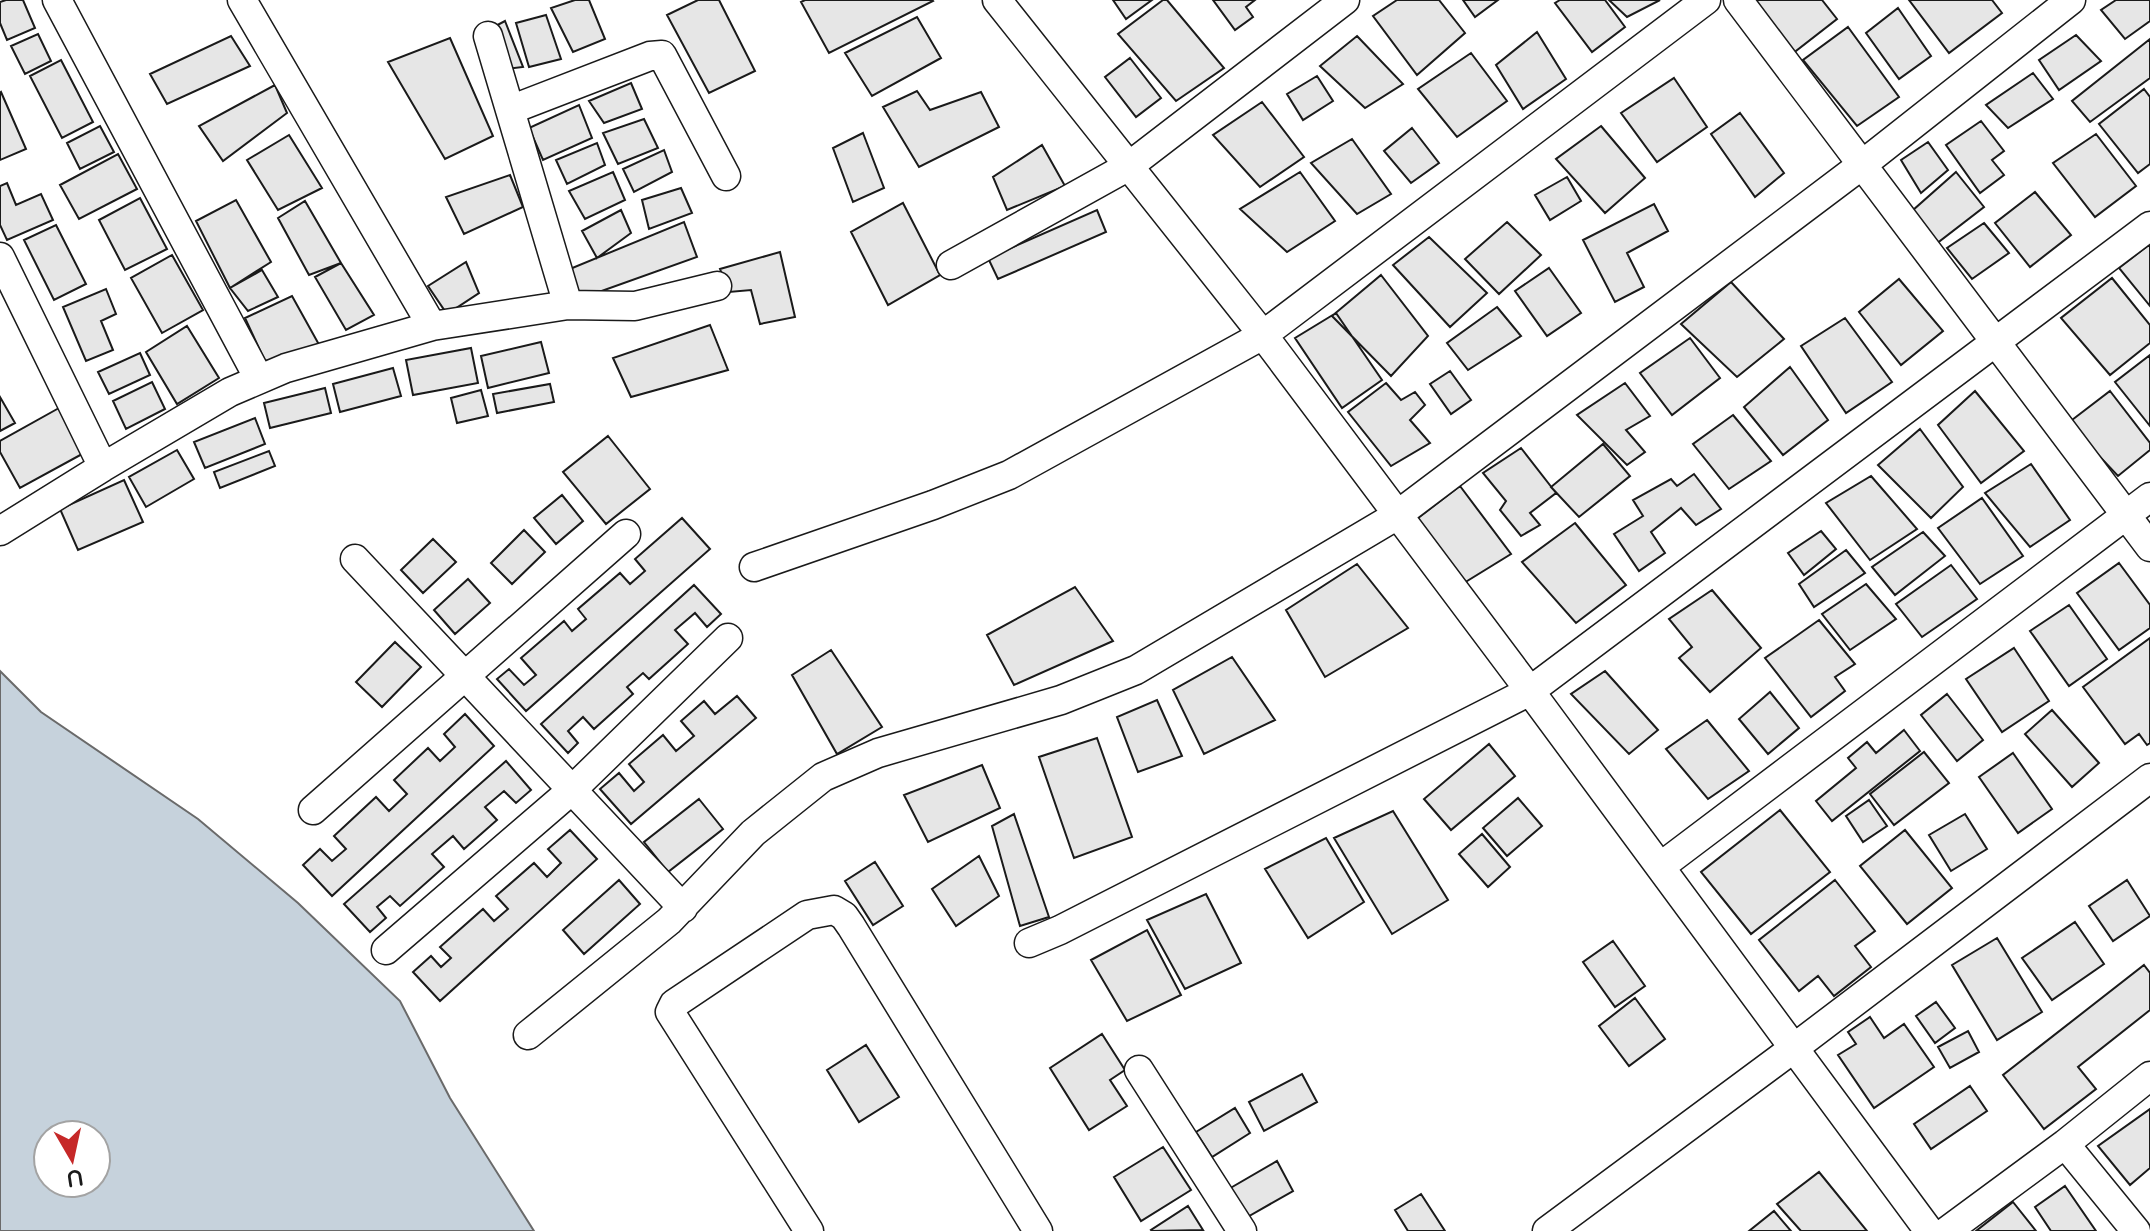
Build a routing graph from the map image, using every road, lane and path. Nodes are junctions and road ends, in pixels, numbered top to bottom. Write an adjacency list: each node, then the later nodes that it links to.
1 (57, 0): 21 (street)
2 (242, 0): 18 (street)
3 (997, 0): 11 (street)
4 (1345, 0): 11 (street)
5 (1706, 0): 19 (street)
6 (1738, 0): 10 (street)
7 (2071, 0): 10 (street)
8 (488, 36): 9 (street)
9 (510, 110): 12 (street); 17 (street)
10 (1863, 164): 20 (street); 25 (street)
11 (1129, 166): 15 (street); 19 (street)
12 (726, 176)
13 (2150, 226): 20 (street)
14 (0, 257): 22 (street)
15 (951, 265)
16 (717, 286): 17 (street)
17 (568, 305): 18 (street)
18 (432, 326): 21 (street)
19 (1263, 335): 25 (street); 30 (street)
20 (1998, 341): 24 (street); 33 (street)
21 (259, 379): 22 (street)
22 (103, 467): 26 (street)
23 (2150, 497): 24 (street)
24 (2127, 515): 28 (street); 37 (street)
25 (1396, 516): 33 (street); 38 (street)
26 (8, 526)
27 (626, 534): 32 (street)
28 (2150, 547)
29 (355, 559): 32 (street)
30 (754, 567)
31 (728, 638): 35 (street)
32 (464, 676): 35 (street); 36 (street)
33 (1530, 691): 37 (street); 39 (street)
34 (2150, 778): 42 (street)
35 (573, 789): 38 (street); 40 (street)
36 (313, 810)
37 (1660, 867): 42 (street)
38 (683, 908): 41 (street)
39 (1029, 943)
40 (386, 950)
41 (528, 1035)
42 (1794, 1048): 49 (street); 50 (street)
43 (1139, 1070): 48 (street)
44 (2150, 1076): 45 (street)
45 (2065, 1144): 51 (street); 52 (street)
46 (809, 1231): 47 (street)
47 (1038, 1231)
48 (1242, 1231)
49 (1547, 1231)
50 (1929, 1231)
51 (1947, 1231)
52 (2136, 1231)

